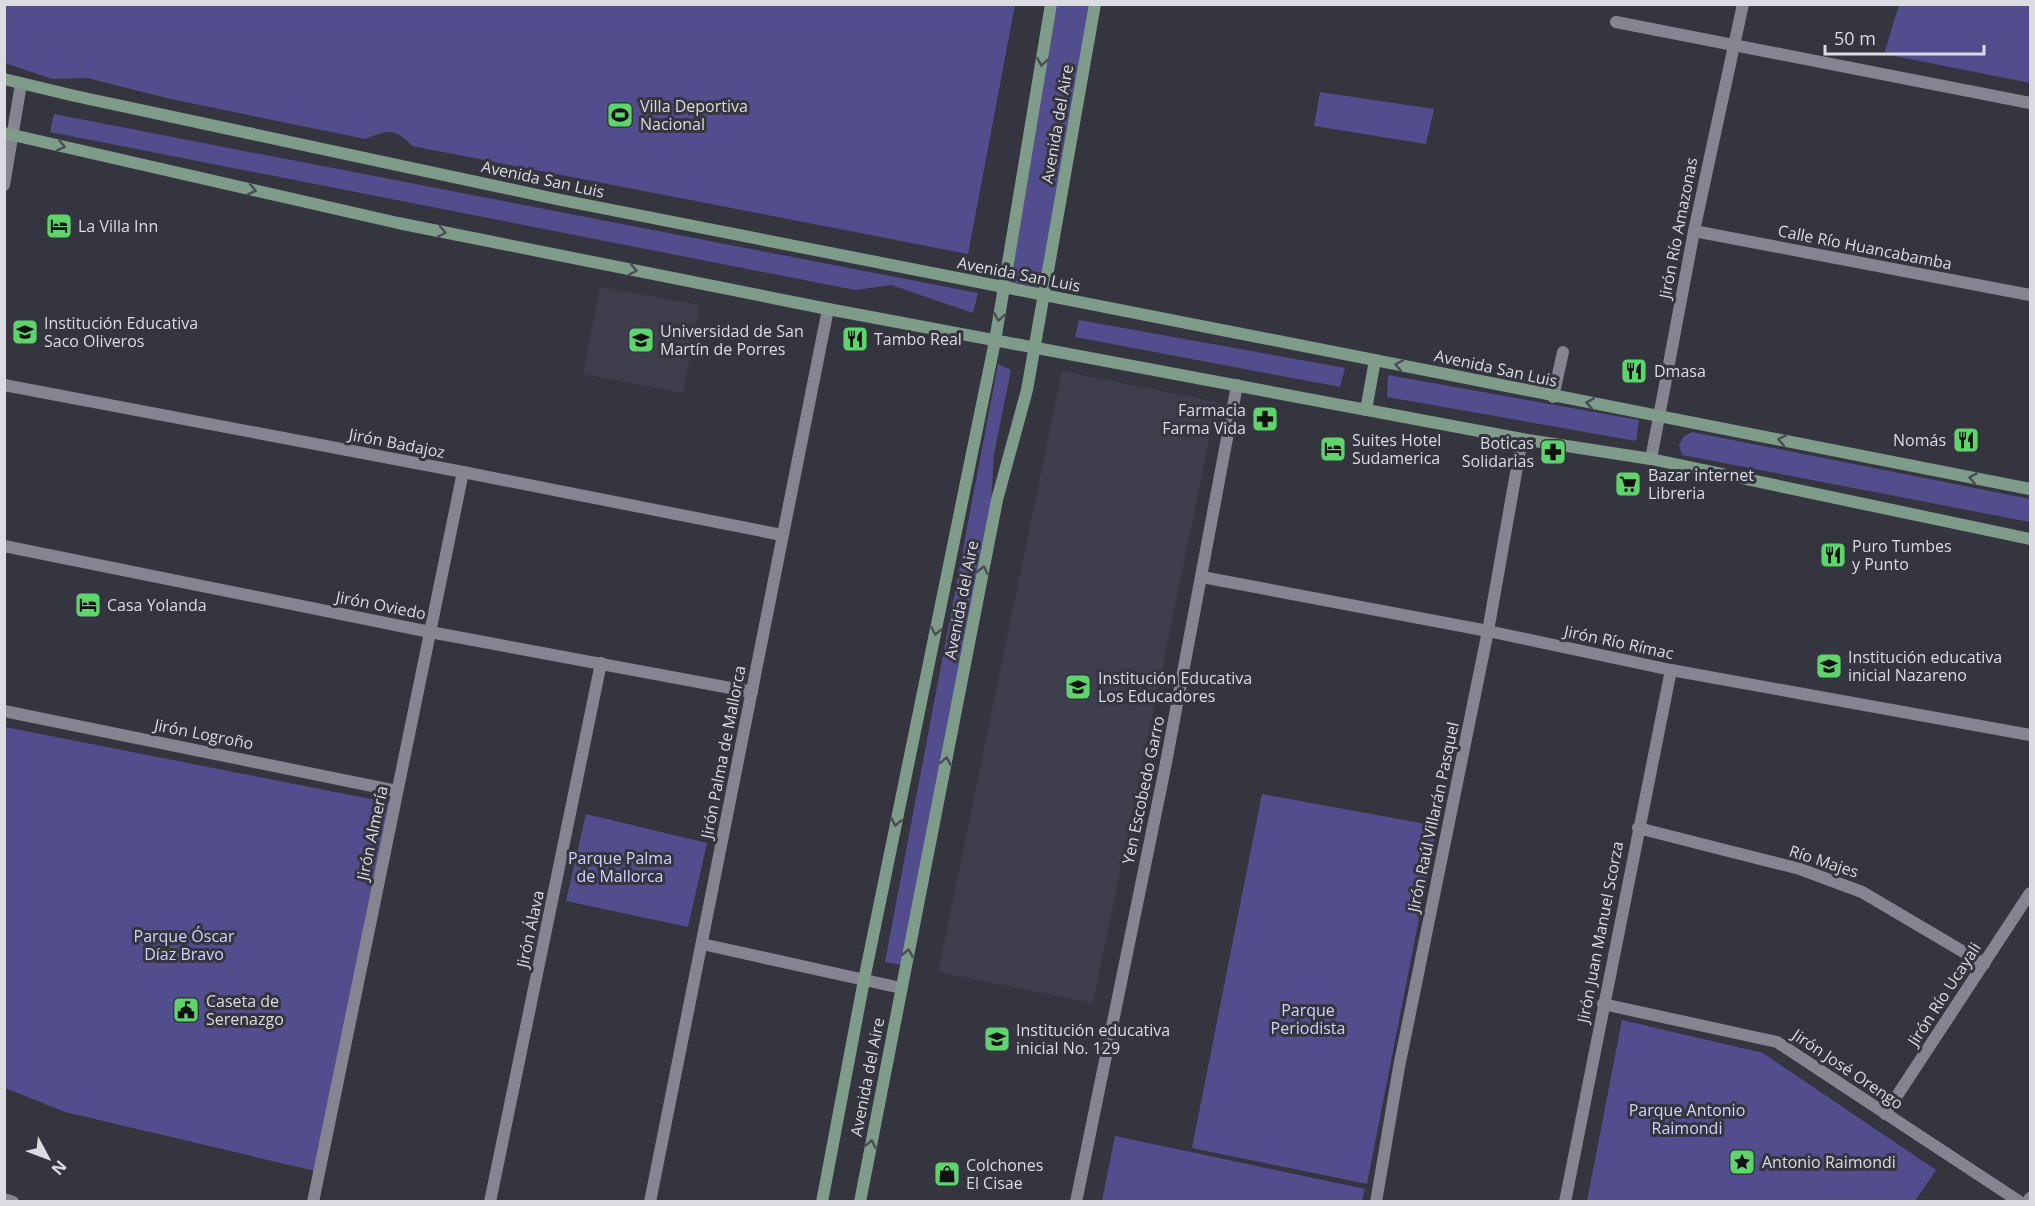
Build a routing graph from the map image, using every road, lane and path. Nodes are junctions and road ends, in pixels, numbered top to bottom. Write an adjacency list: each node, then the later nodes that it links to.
1 (1052, 4): 12 (main road, Avenida del Aire, one-way to 12)
2 (1095, 4): 13 (main road, Avenida del Aire)
3 (1743, 4): 5 (street, Jirón Río Amazonas)
4 (1616, 22): 5 (street)
5 (1733, 45): 8 (street); 11 (street, Jirón Río Amazonas)
6 (4, 79): 7 (main road, Avenida San Luis)
7 (21, 84): 9 (street); 12 (main road, Avenida San Luis)
8 (2031, 103)
9 (9, 134): 10 (street); 15 (main road, one-way to 15)
10 (4, 185)
11 (1694, 231): 14 (street, Calle Río Huancabamba); 24 (street, Jirón Río Amazonas)
12 (1004, 288): 13 (main road, Avenida San Luis); 16 (main road, Avenida del Aire, one-way to 16)
13 (1044, 295): 17 (main road, Avenida del Aire); 19 (main road, Avenida San Luis)
14 (2031, 296)
15 (828, 309): 16 (main road); 29 (street, Jirón Palma de Mallorca)
16 (995, 341): 17 (main road); 45 (main road, Avenida del Aire, one-way to 45)
17 (1036, 347): 21 (main road); 46 (main road, Avenida del Aire, one-way to 17)
18 (1563, 352): 22 (street)
19 (1375, 360): 22 (main road, Avenida San Luis, one-way to 19); 23 (main road)
20 (4, 385): 27 (street, Jirón Badajoz)
21 (1237, 385): 23 (main road); 32 (street, Yen Escobedo Garro)
22 (1553, 397): 24 (main road, Avenida San Luis, one-way to 22)
23 (1366, 410): 25 (main road)
24 (1659, 416): 26 (street, Jirón Río Amazonas); 28 (main road, Avenida San Luis, one-way to 24)
25 (1522, 439): 26 (main road); 33 (street, Jirón Raúl Villarán Pasquel)
26 (1651, 459): 30 (main road)
27 (463, 472): 29 (street, Jirón Badajoz); 34 (street, Jirón Almería)
28 (2031, 489)
29 (782, 535): 37 (street, Jirón Palma de Mallorca)
30 (2031, 539)
31 (4, 546): 34 (street, Jirón Oviedo)
32 (1202, 578): 33 (street, Jirón Río Rímac); 57 (street, Yen Escobedo Garro)
33 (1488, 631): 36 (street, Jirón Río Rímac); 58 (street, Jirón Raúl Villarán Pasquel)
34 (430, 632): 35 (street, Jirón Oviedo); 40 (street, Jirón Almería)
35 (600, 663): 37 (street, Jirón Oviedo); 53 (street, Jirón Álava)
36 (1671, 670): 39 (street, Jirón Río Rímac); 41 (street, Jirón Juan Manuel Scorza)
37 (752, 692): 43 (street, Jirón Palma de Mallorca)
38 (4, 711): 40 (street, Jirón Logroño)
39 (2031, 735)
40 (397, 791): 52 (street, Jirón Almería)
41 (1638, 828): 44 (street, Río Majes); 47 (street, Jirón Juan Manuel Scorza)
42 (2031, 892): 44 (street, Jirón Río Ucayali)
43 (702, 944): 45 (street); 54 (street, Jirón Palma de Mallorca)
44 (1984, 964): 48 (street, Jirón Río Ucayali)
45 (864, 980): 46 (street); 55 (main road, Avenida del Aire)
46 (901, 988): 56 (main road, Avenida del Aire, one-way to 46)
47 (1603, 1004): 48 (street, Jirón José Orengo); 59 (street, Jirón Juan Manuel Scorza)
48 (1885, 1114): 60 (street, Jirón José Orengo)
49 (2031, 1198): 61 (street)
50 (4, 1199): 51 (street)
51 (13, 1202)
52 (313, 1202)
53 (490, 1202)
54 (650, 1202)
55 (822, 1202)
56 (860, 1202)
57 (1076, 1202)
58 (1376, 1202)
59 (1565, 1202)
60 (2020, 1202)
61 (2028, 1202)

